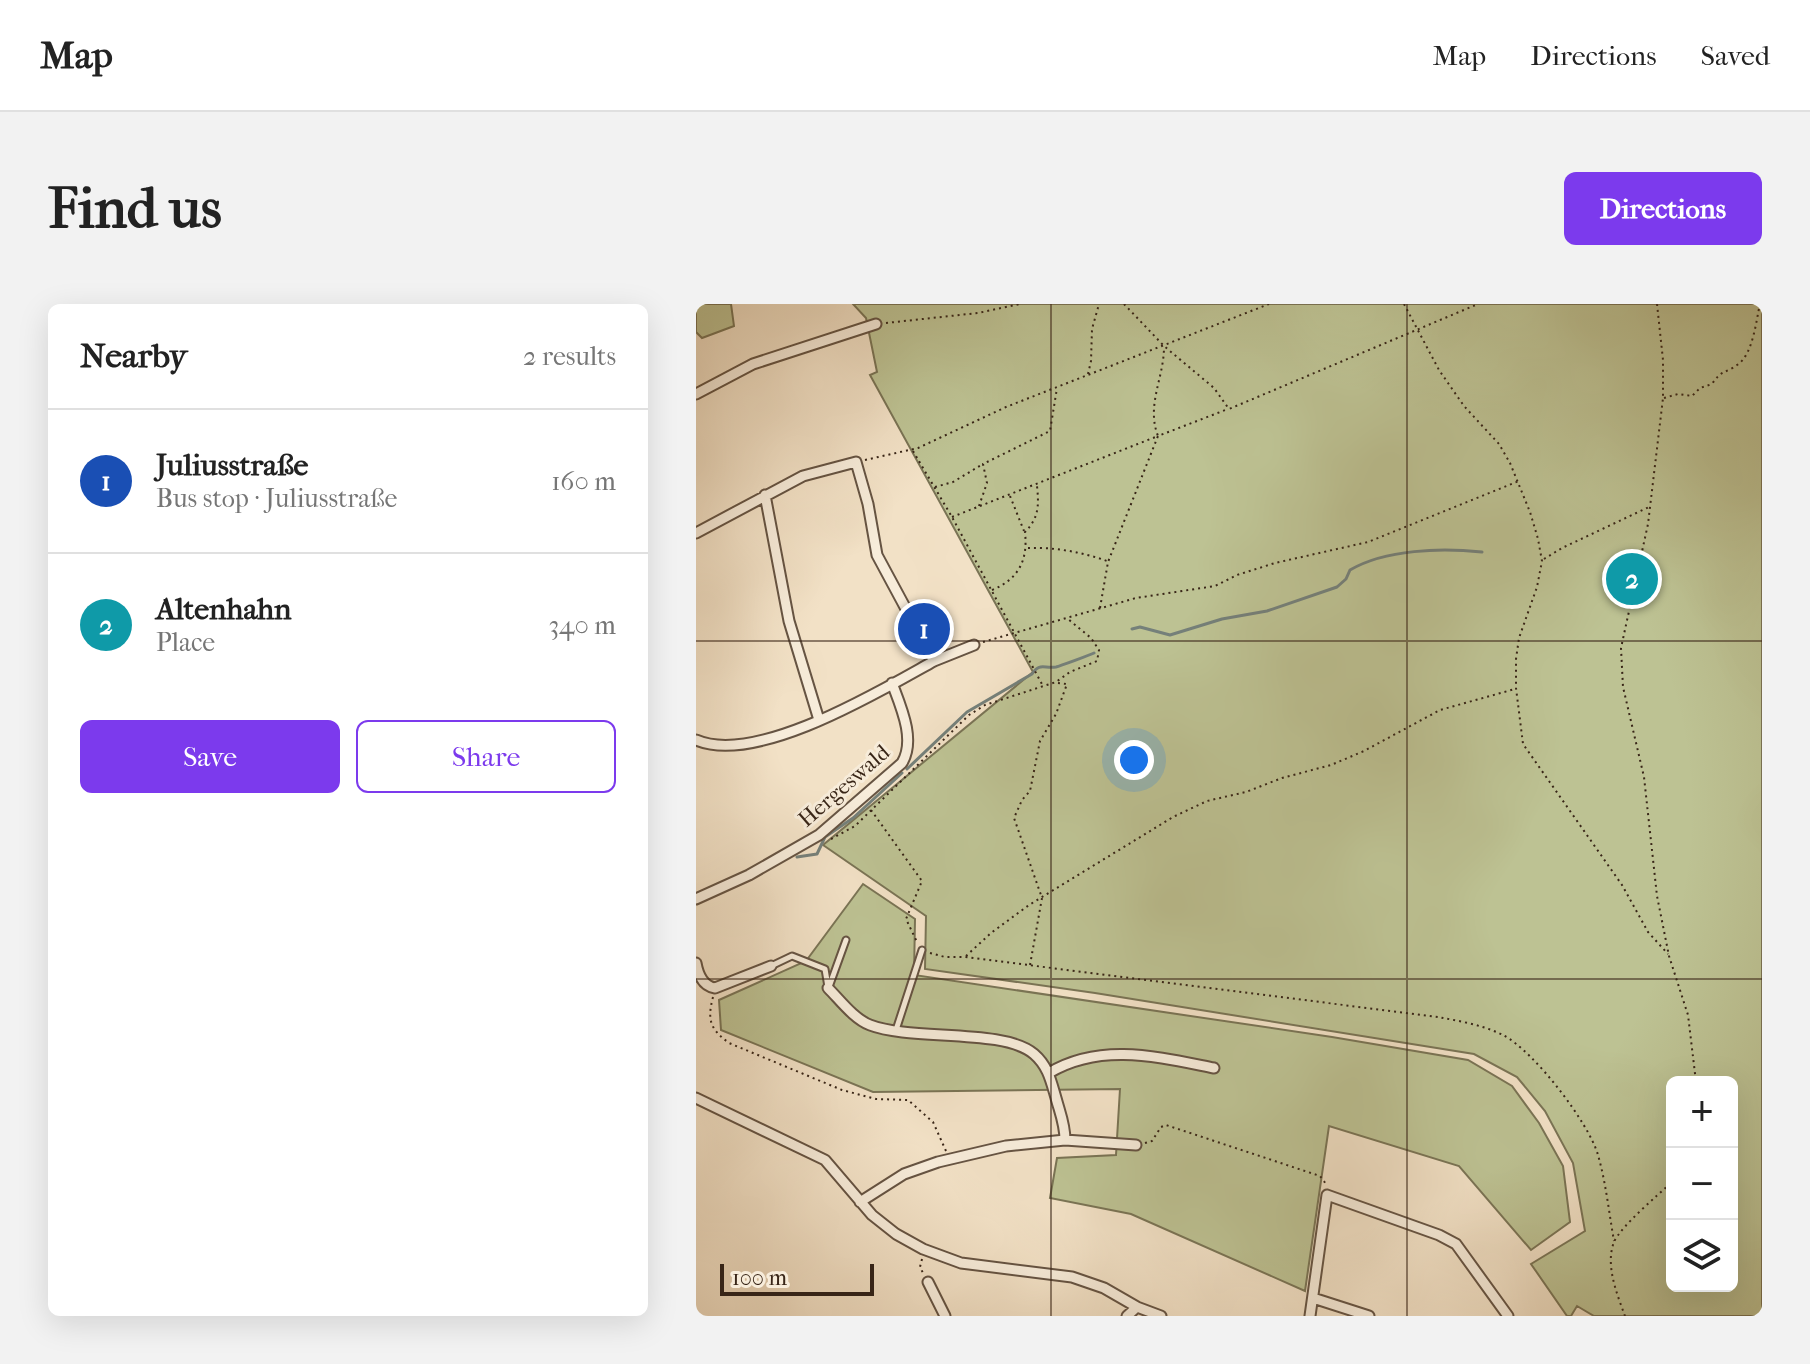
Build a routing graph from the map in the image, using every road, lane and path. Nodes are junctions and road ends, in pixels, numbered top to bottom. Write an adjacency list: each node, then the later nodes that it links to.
1 (1020, 304): 9 (path)
2 (1099, 304): 12 (path)
3 (1124, 304): 11 (path)
4 (1269, 304): 11 (path)
5 (1404, 304): 10 (path)
6 (1478, 304): 10 (path)
7 (1657, 304): 15 (path)
8 (1760, 304): 15 (path)
9 (876, 324): 14 (street)
10 (1416, 329): 16 (path); 21 (path)
11 (1164, 346): 12 (path); 16 (path); 17 (path)
12 (1088, 375): 13 (path)
13 (1058, 387): 18 (path); 20 (path)
14 (696, 394)
15 (1663, 398): 27 (path)
16 (1229, 409): 17 (path)
17 (1158, 436): 22 (path); 33 (path)
18 (912, 450): 19 (path); 23 (path)
19 (856, 462): 24 (street); 39 (street)
20 (983, 464): 23 (path); 26 (path)
21 (1519, 481): 32 (path); 35 (path)
22 (1037, 485): 25 (path); 29 (path)
23 (934, 487): 28 (path)
24 (765, 495): 30 (street); 44 (street)
25 (1010, 495): 26 (path); 29 (path)
26 (979, 506): 28 (path)
27 (1650, 506): 32 (path); 52 (path)
28 (952, 517): 34 (path)
29 (1025, 532): 31 (path)
30 (696, 533)
31 (1027, 548): 33 (path); 34 (path)
32 (1542, 561): 43 (path)
33 (1108, 562): 35 (path)
34 (992, 590): 37 (path)
35 (1100, 609): 36 (path)
36 (1067, 619): 37 (path); 40 (path)
37 (1015, 633): 38 (path); 42 (path)
38 (974, 645): 39 (street)
39 (934, 661): 41 (street)
40 (1056, 682): 42 (path); 48 (path)
41 (892, 683): 44 (street); 49 (street, Hergeswald)
42 (1043, 686): 46 (path)
43 (1516, 688): 48 (path); 52 (path)
44 (819, 720): 45 (street)
45 (696, 740)
46 (871, 810): 47 (path); 51 (path)
47 (830, 839)
48 (1042, 898): 53 (path); 55 (path)
49 (696, 899)
50 (846, 940): 58 (lane)
51 (922, 950): 53 (path); 59 (lane)
52 (1669, 956): 62 (path)
53 (965, 957): 55 (path)
54 (696, 963): 57 (street)
55 (1030, 965): 70 (path)
56 (771, 966): 57 (street); 58 (lane)
57 (715, 988): 66 (path)
58 (828, 988): 59 (street)
59 (895, 1031): 61 (street)
60 (1214, 1068): 61 (street)
61 (1049, 1073): 64 (street)
62 (1695, 1076)
63 (696, 1098): 69 (street)
64 (1065, 1140): 65 (street); 66 (street)
65 (1136, 1145): 68 (path)
66 (950, 1159): 69 (street)
67 (1666, 1188): 70 (path)
68 (1327, 1195): 72 (street); 79 (street)
69 (860, 1202): 73 (street)
70 (1614, 1241): 80 (path)
71 (928, 1282): 74 (street)
72 (1313, 1298): 77 (street); 78 (street)
73 (1137, 1307): 75 (street); 76 (street)
74 (945, 1316)
75 (1127, 1316)
76 (1161, 1316)
77 (1310, 1316)
78 (1369, 1316)
79 (1508, 1316)
80 (1625, 1316)

